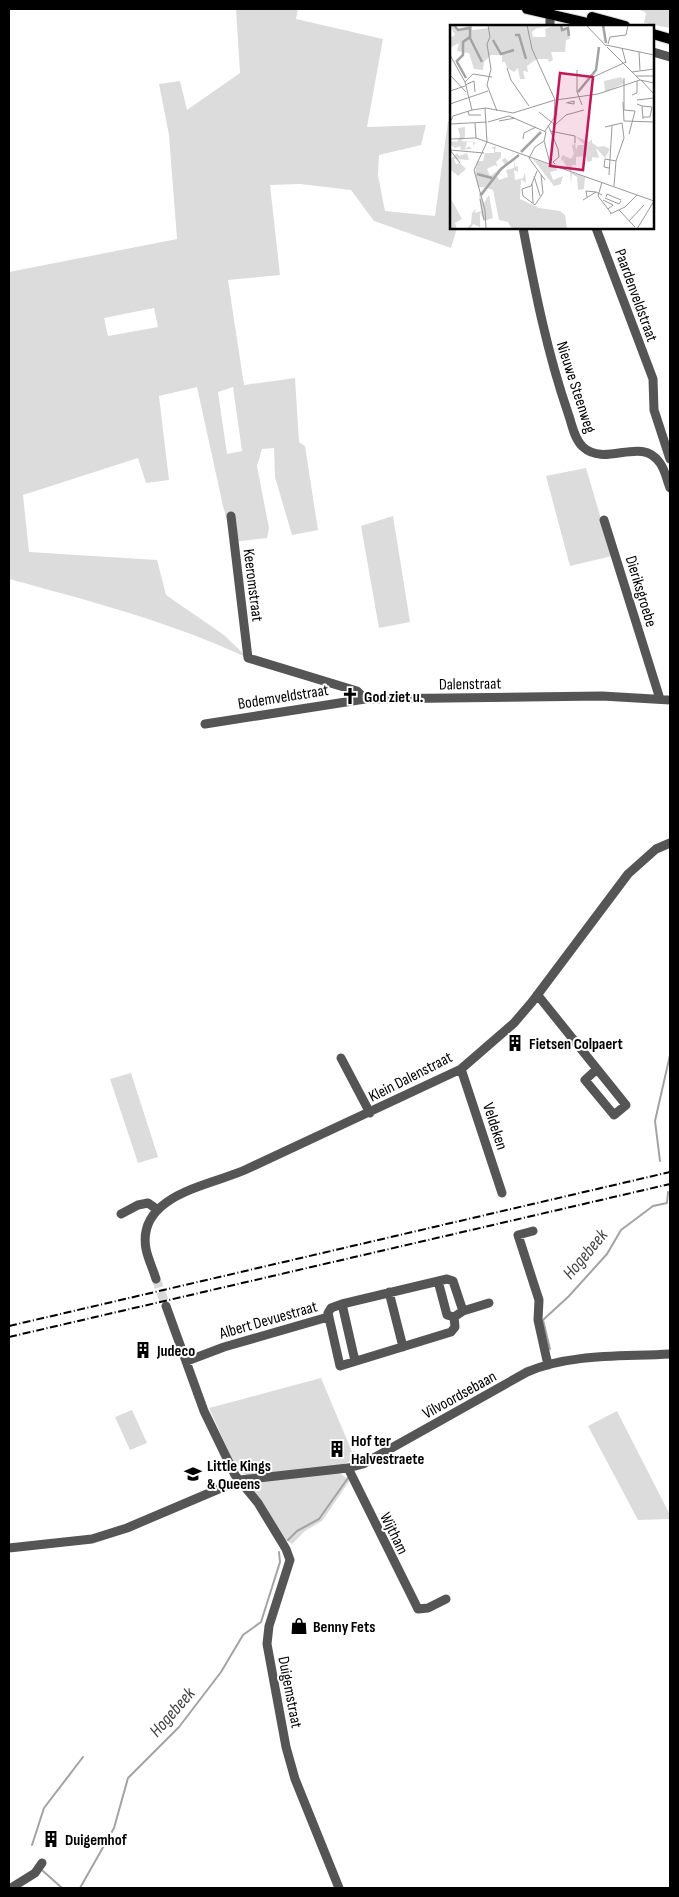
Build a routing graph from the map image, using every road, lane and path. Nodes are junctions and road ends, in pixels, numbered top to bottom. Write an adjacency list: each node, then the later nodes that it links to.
1 (527, 9): 2 (main road)
2 (552, 10): 3 (street); 4 (main road); 5 (main road)
3 (550, 25)
4 (598, 25)
5 (620, 25)
6 (654, 35): 7 (main road)
7 (668, 38)
8 (654, 52): 9 (street)
9 (670, 57)
10 (523, 229): 13 (street, Nieuwe Steenweg)
11 (596, 229): 12 (street, Paardenveldstraat)
12 (670, 459)
13 (670, 488)
14 (231, 516): 16 (street, Keeromstraat)
15 (604, 520): 18 (street, Dieriksgroebe)
16 (248, 658): 17 (street, Dalenstraat)
17 (365, 699): 18 (street, Dalenstraat); 20 (street, Bodemveldstraat)
18 (660, 699): 19 (street, Dalenstraat)
19 (670, 700)
20 (205, 724)
21 (670, 844): 22 (street, Klein Dalenstraat)
22 (537, 995): 24 (street, Klein Dalenstraat); 25 (street)
23 (342, 1058): 26 (street)
24 (461, 1068): 26 (street, Klein Dalenstraat); 27 (street, Veldeken)
25 (597, 1069): 25 (street)
26 (370, 1112): 28 (street, Klein Dalenstraat)
27 (502, 1193)
28 (158, 1210): 29 (street); 31 (street, Klein Dalenstraat)
29 (121, 1214)
30 (533, 1231): 44 (street)
31 (156, 1279)
32 (438, 1281): 33 (street, Albert Devuestraat); 37 (street); 39 (street)
33 (389, 1292): 35 (street, Albert Devuestraat); 40 (street)
34 (489, 1303): 37 (street, Albert Devuestraat)
35 (342, 1304): 38 (street, Albert Devuestraat); 43 (street, Albert Devuestraat)
36 (166, 1306): 42 (street)
37 (463, 1311): 39 (street, Albert Devuestraat)
38 (328, 1317): 42 (street, Albert Devuestraat); 43 (street, Albert Devuestraat)
39 (454, 1317): 40 (street, Albert Devuestraat)
40 (403, 1347): 43 (street, Albert Devuestraat)
41 (670, 1354): 44 (street, Vilvoordsebaan)
42 (187, 1361): 46 (street)
43 (355, 1361)
44 (548, 1365): 45 (street, Vilvoordsebaan)
45 (348, 1468): 46 (street, Vilvoordsebaan); 48 (street, Wijtham)
46 (240, 1480): 47 (street, Vilvoordsebaan); 51 (street, Duigemstraat)
47 (9, 1548)
48 (446, 1599)
49 (42, 1863): 50 (street)
50 (11, 1888)
51 (339, 1888)

